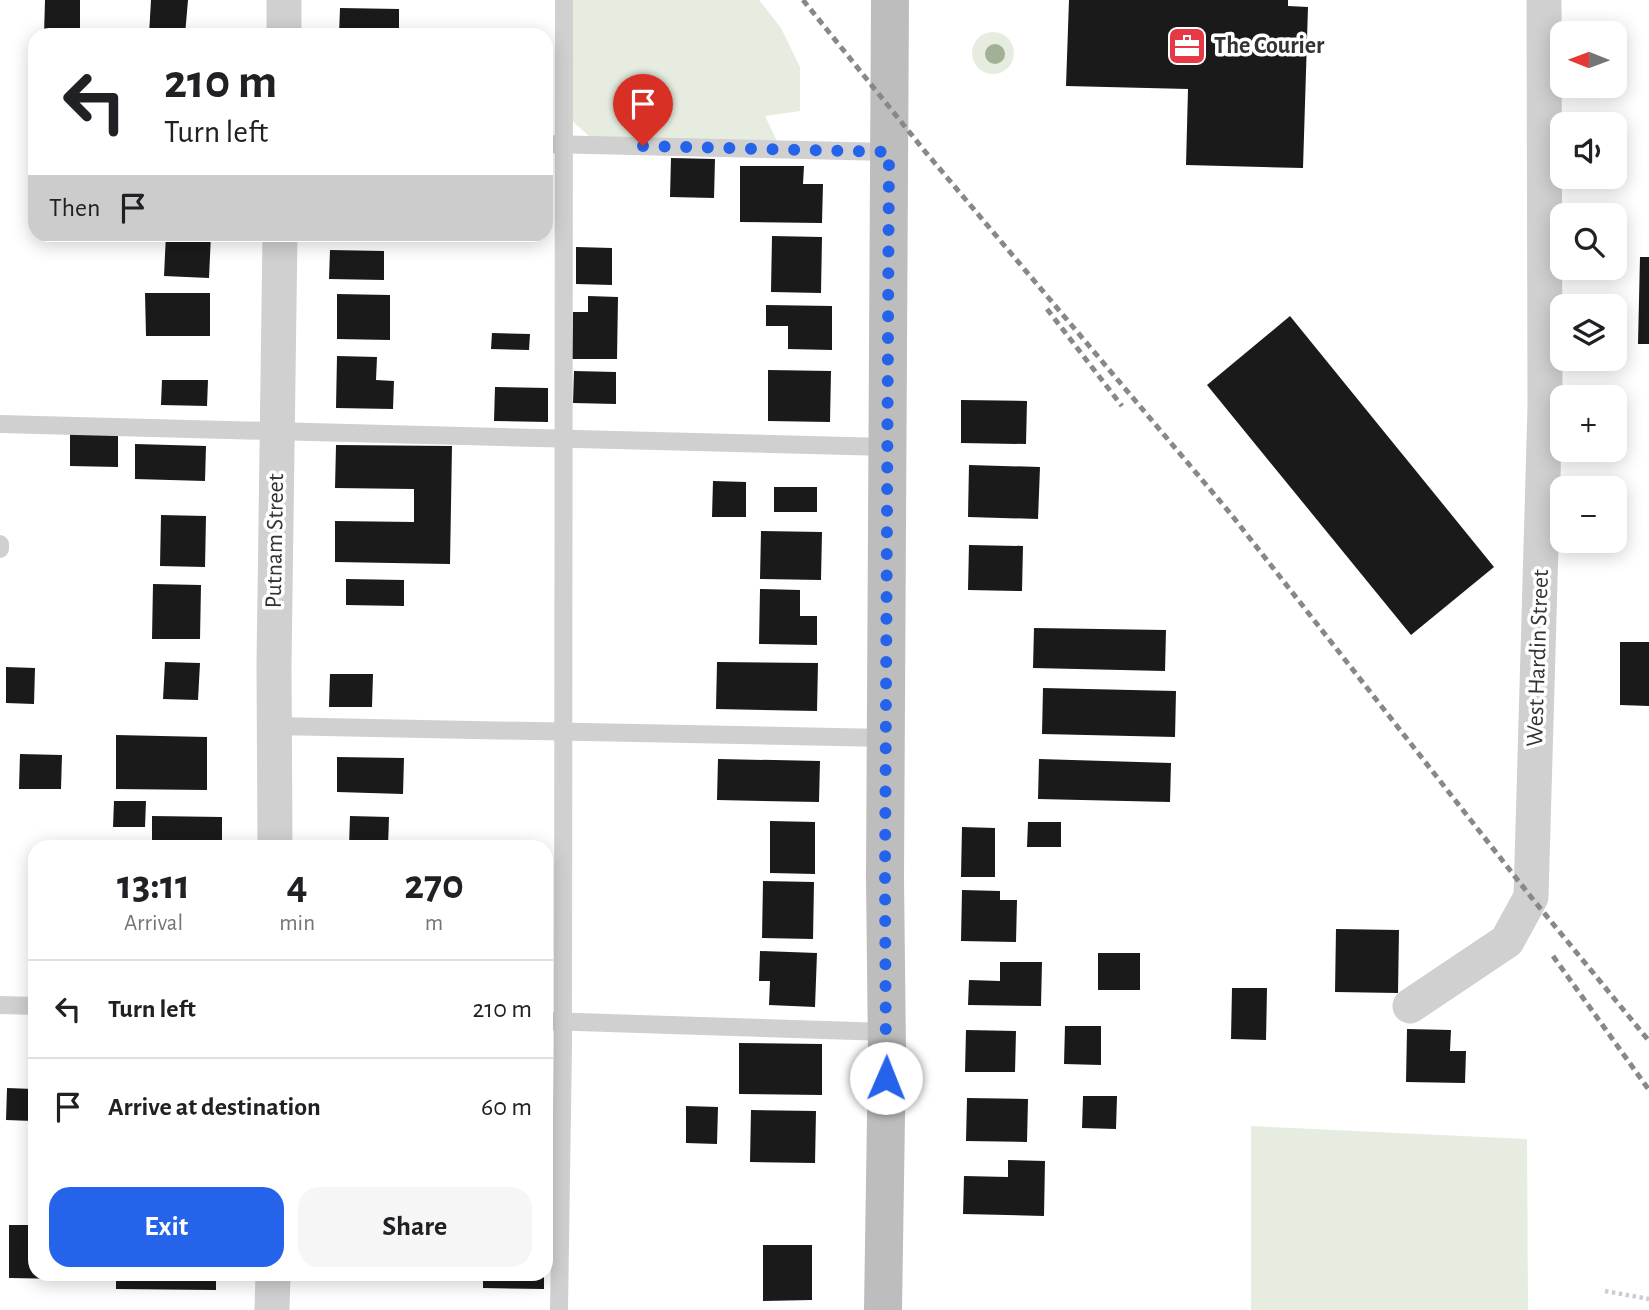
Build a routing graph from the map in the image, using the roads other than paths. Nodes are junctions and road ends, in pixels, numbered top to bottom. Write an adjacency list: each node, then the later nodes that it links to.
1 (284, 0): 5 (street)
2 (564, 0): 7 (lane)
3 (890, 0): 8 (street)
4 (1545, 0): 20 (street, West Hardin Street)
5 (284, 28)
6 (553, 144): 7 (lane)
7 (565, 144): 8 (lane); 12 (lane)
8 (889, 152): 13 (street)
9 (280, 242): 11 (street, Putnam Street)
10 (0, 424): 11 (lane)
11 (277, 432): 12 (lane); 14 (street, Putnam Street)
12 (564, 438): 13 (lane); 15 (lane)
13 (887, 447): 16 (street)
14 (274, 726): 15 (lane); 17 (street, Putnam Street)
15 (563, 732): 16 (lane); 21 (lane)
16 (886, 738): 22 (street)
17 (275, 840)
18 (0, 1005): 19 (lane)
19 (28, 1006)
20 (1410, 1006)
21 (555, 1021): 22 (lane); 25 (lane)
22 (887, 1032): 26 (street)
23 (273, 1281): 24 (street)
24 (272, 1310)
25 (559, 1310)
26 (883, 1310)

